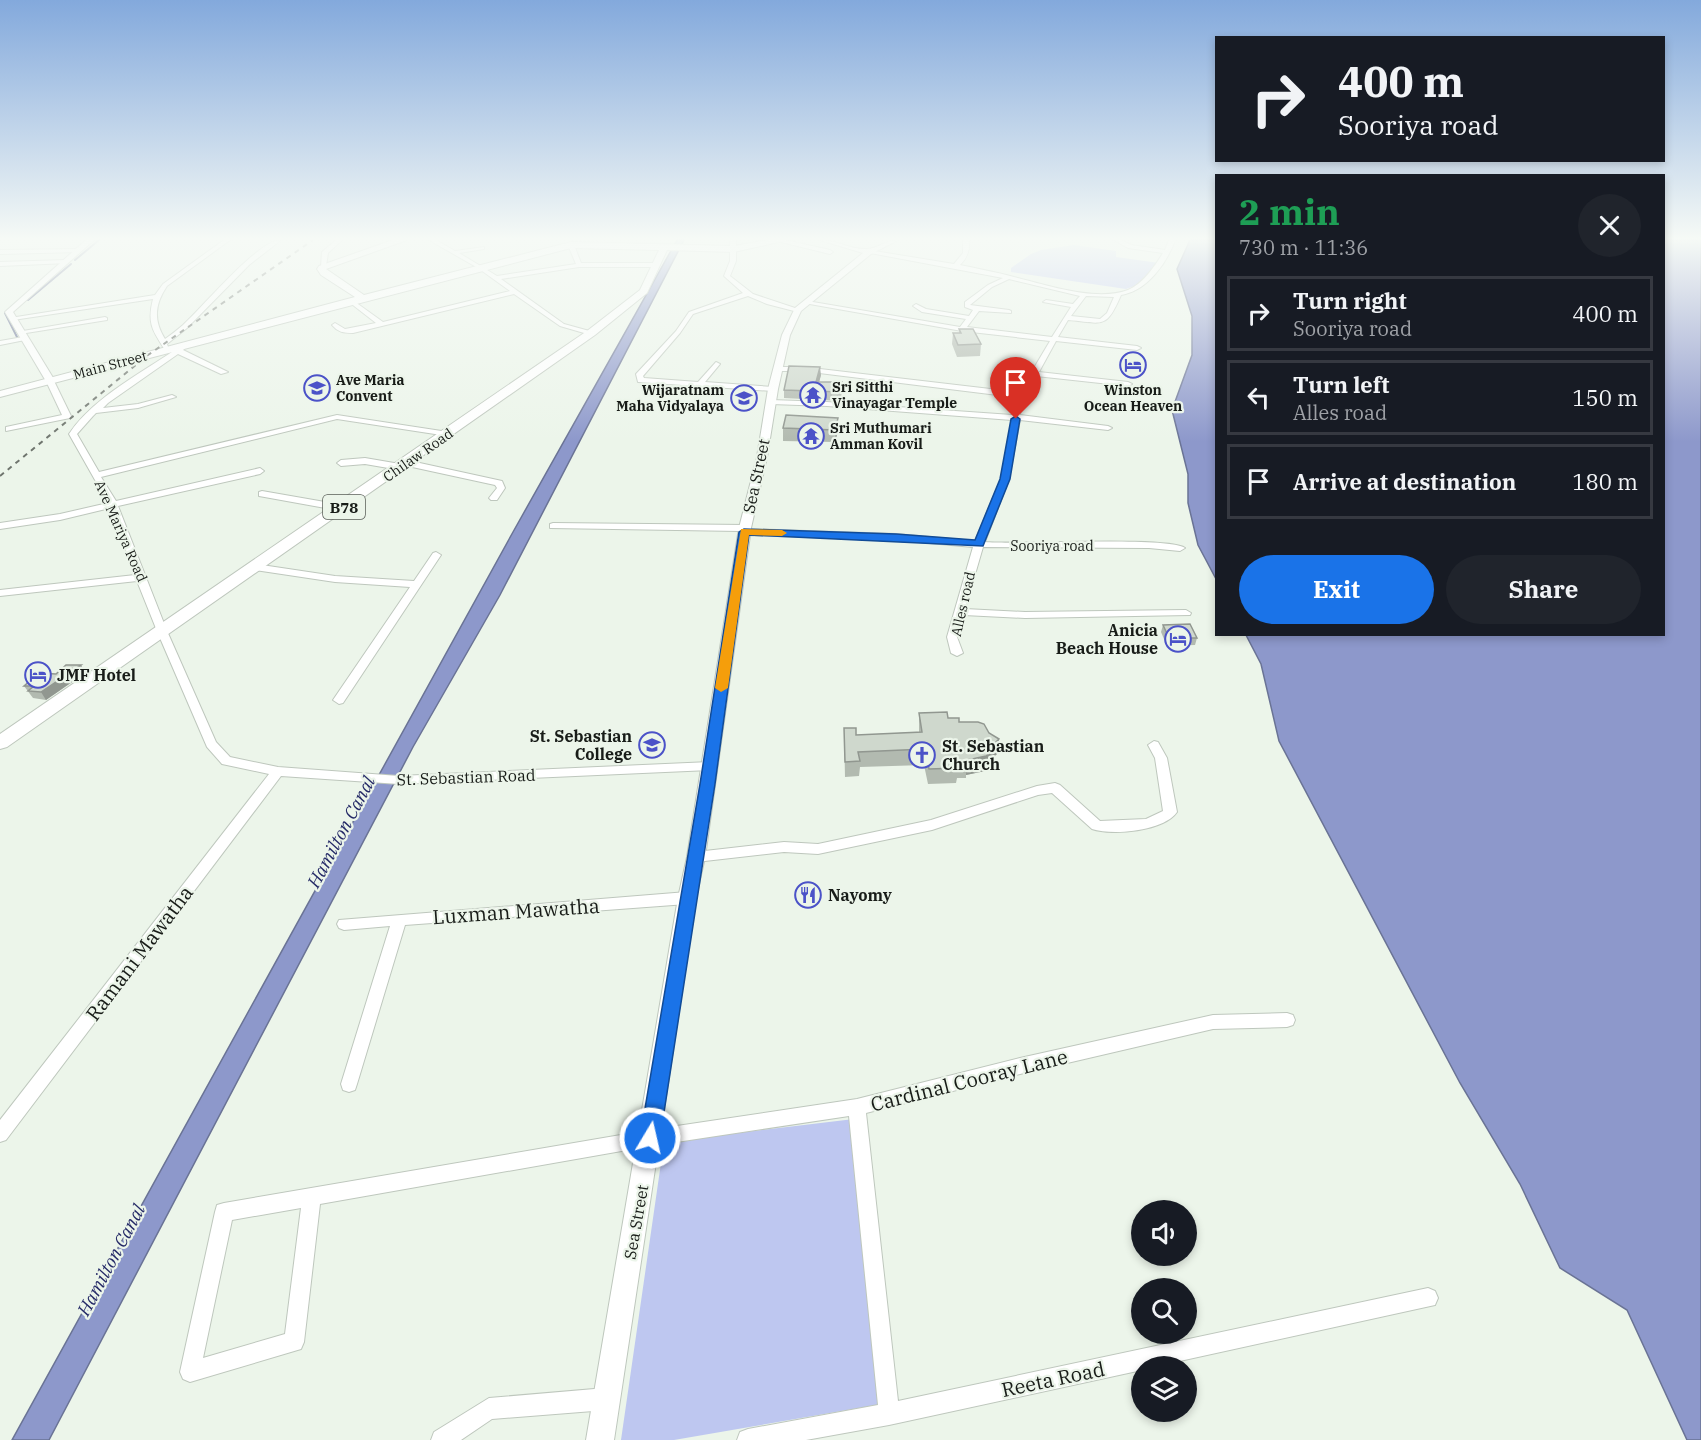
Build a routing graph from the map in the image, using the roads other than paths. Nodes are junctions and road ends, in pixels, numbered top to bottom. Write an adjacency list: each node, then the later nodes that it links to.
1 (67, 307): 18 (street)
2 (154, 307): 29 (street)
3 (204, 307): 29 (street, Ave Mariya Road)
4 (329, 307): 29 (main road, Main Street)
5 (364, 307): 22 (street)
6 (449, 307): 22 (street)
7 (537, 307): 25 (street)
8 (624, 307): 25 (main road, Chilaw Road / B78)
9 (709, 307): 36 (street)
10 (803, 307): 32 (street, Sea Street)
11 (804, 307): 24 (street)
12 (918, 307): 19 (street)
13 (971, 307): 16 (street)
14 (1074, 307): 20 (street)
15 (1114, 307): 20 (street)
16 (977, 309): 17 (street); 19 (street)
17 (1009, 312)
18 (7, 314): 26 (street)
19 (971, 318): 24 (street)
20 (1066, 318): 27 (street)
21 (105, 319): 26 (street)
22 (380, 323): 23 (street)
23 (335, 325)
24 (962, 329): 27 (street)
25 (591, 333): 48 (main road, Chilaw Road / B78)
26 (22, 336): 28 (street); 35 (street)
27 (1054, 340): 30 (street); 34 (street)
28 (0, 343)
29 (173, 348): 33 (street); 35 (main road, Main Street); 43 (street, Ave Mariya Road)
30 (1137, 348)
31 (716, 364): 36 (street)
32 (779, 369): 39 (street); 40 (street, Sea Street)
33 (224, 372)
34 (1034, 374): 37 (street); 39 (street)
35 (50, 381): 38 (main road, Main Street); 47 (street)
36 (700, 384): 40 (street)
37 (1128, 384)
38 (0, 394)
39 (1018, 395): 45 (street, Alles road)
40 (772, 396): 45 (street); 59 (street, Sea Street)
41 (172, 398): 43 (street)
42 (365, 410): 44 (street)
43 (95, 411): 52 (street, Ave Mariya Road)
44 (353, 419): 48 (street); 52 (street)
45 (1016, 419): 46 (street); 60 (street, Alles road)
46 (1108, 428)
47 (9, 429)
48 (448, 434): 50 (main road, Chilaw Road / B78)
49 (341, 463): 50 (street)
50 (403, 465): 54 (street); 56 (main road, Chilaw Road / B78)
51 (260, 471): 55 (street)
52 (97, 476): 55 (street, Ave Mariya Road)
53 (262, 494): 56 (street)
54 (494, 498)
55 (112, 505): 57 (street); 64 (street, Ave Mariya Road)
56 (342, 508): 63 (main road, Chilaw Road / B78)
57 (0, 526)
58 (553, 526): 59 (street, Sooriya road)
59 (745, 530): 60 (street, Sooriya road); 74 (street, Sea Street)
60 (979, 544): 61 (street, Sooriya road); 67 (street, Alles road)
61 (1180, 548)
62 (435, 555): 65 (street)
63 (255, 567): 65 (street); 69 (main road, Chilaw Road / B78)
64 (141, 577): 66 (street); 69 (street, Ave Mariya Road)
65 (416, 584): 71 (street)
66 (0, 593)
67 (958, 612): 68 (street); 70 (street, Alles road)
68 (1186, 613)
69 (162, 631): 72 (main road, Chilaw Road / B78); 75 (street, St. Sebastian Road)
70 (957, 653)
71 (339, 700)
72 (0, 744)
73 (1154, 745): 76 (street)
74 (710, 766): 75 (street, St. Sebastian Road); 76 (street, Sea Street)
75 (278, 771): 83 (street, Ramani Mawatha)
76 (696, 857): 77 (street, Sea Street)
77 (687, 898): 78 (street, Luxman Mawatha); 84 (street, Sea Street)
78 (399, 920): 79 (street, Luxman Mawatha); 81 (street)
79 (344, 924)
80 (1287, 1020): 82 (street, Cardinal Cooray Lane)
81 (349, 1084)
82 (857, 1107): 84 (street, Cardinal Cooray Lane); 88 (street)
83 (0, 1134)
84 (650, 1138): 85 (street, Cardinal Cooray Lane); 87 (street, Sea Street)
85 (312, 1197): 85 (street, Cardinal Cooray Lane)
86 (1428, 1298): 88 (street, Reeta Road)
87 (606, 1399): 89 (street); 90 (street, Sea Street)
88 (889, 1414): 91 (street, Reeta Road)
89 (442, 1440)
90 (600, 1440)
91 (748, 1440)

